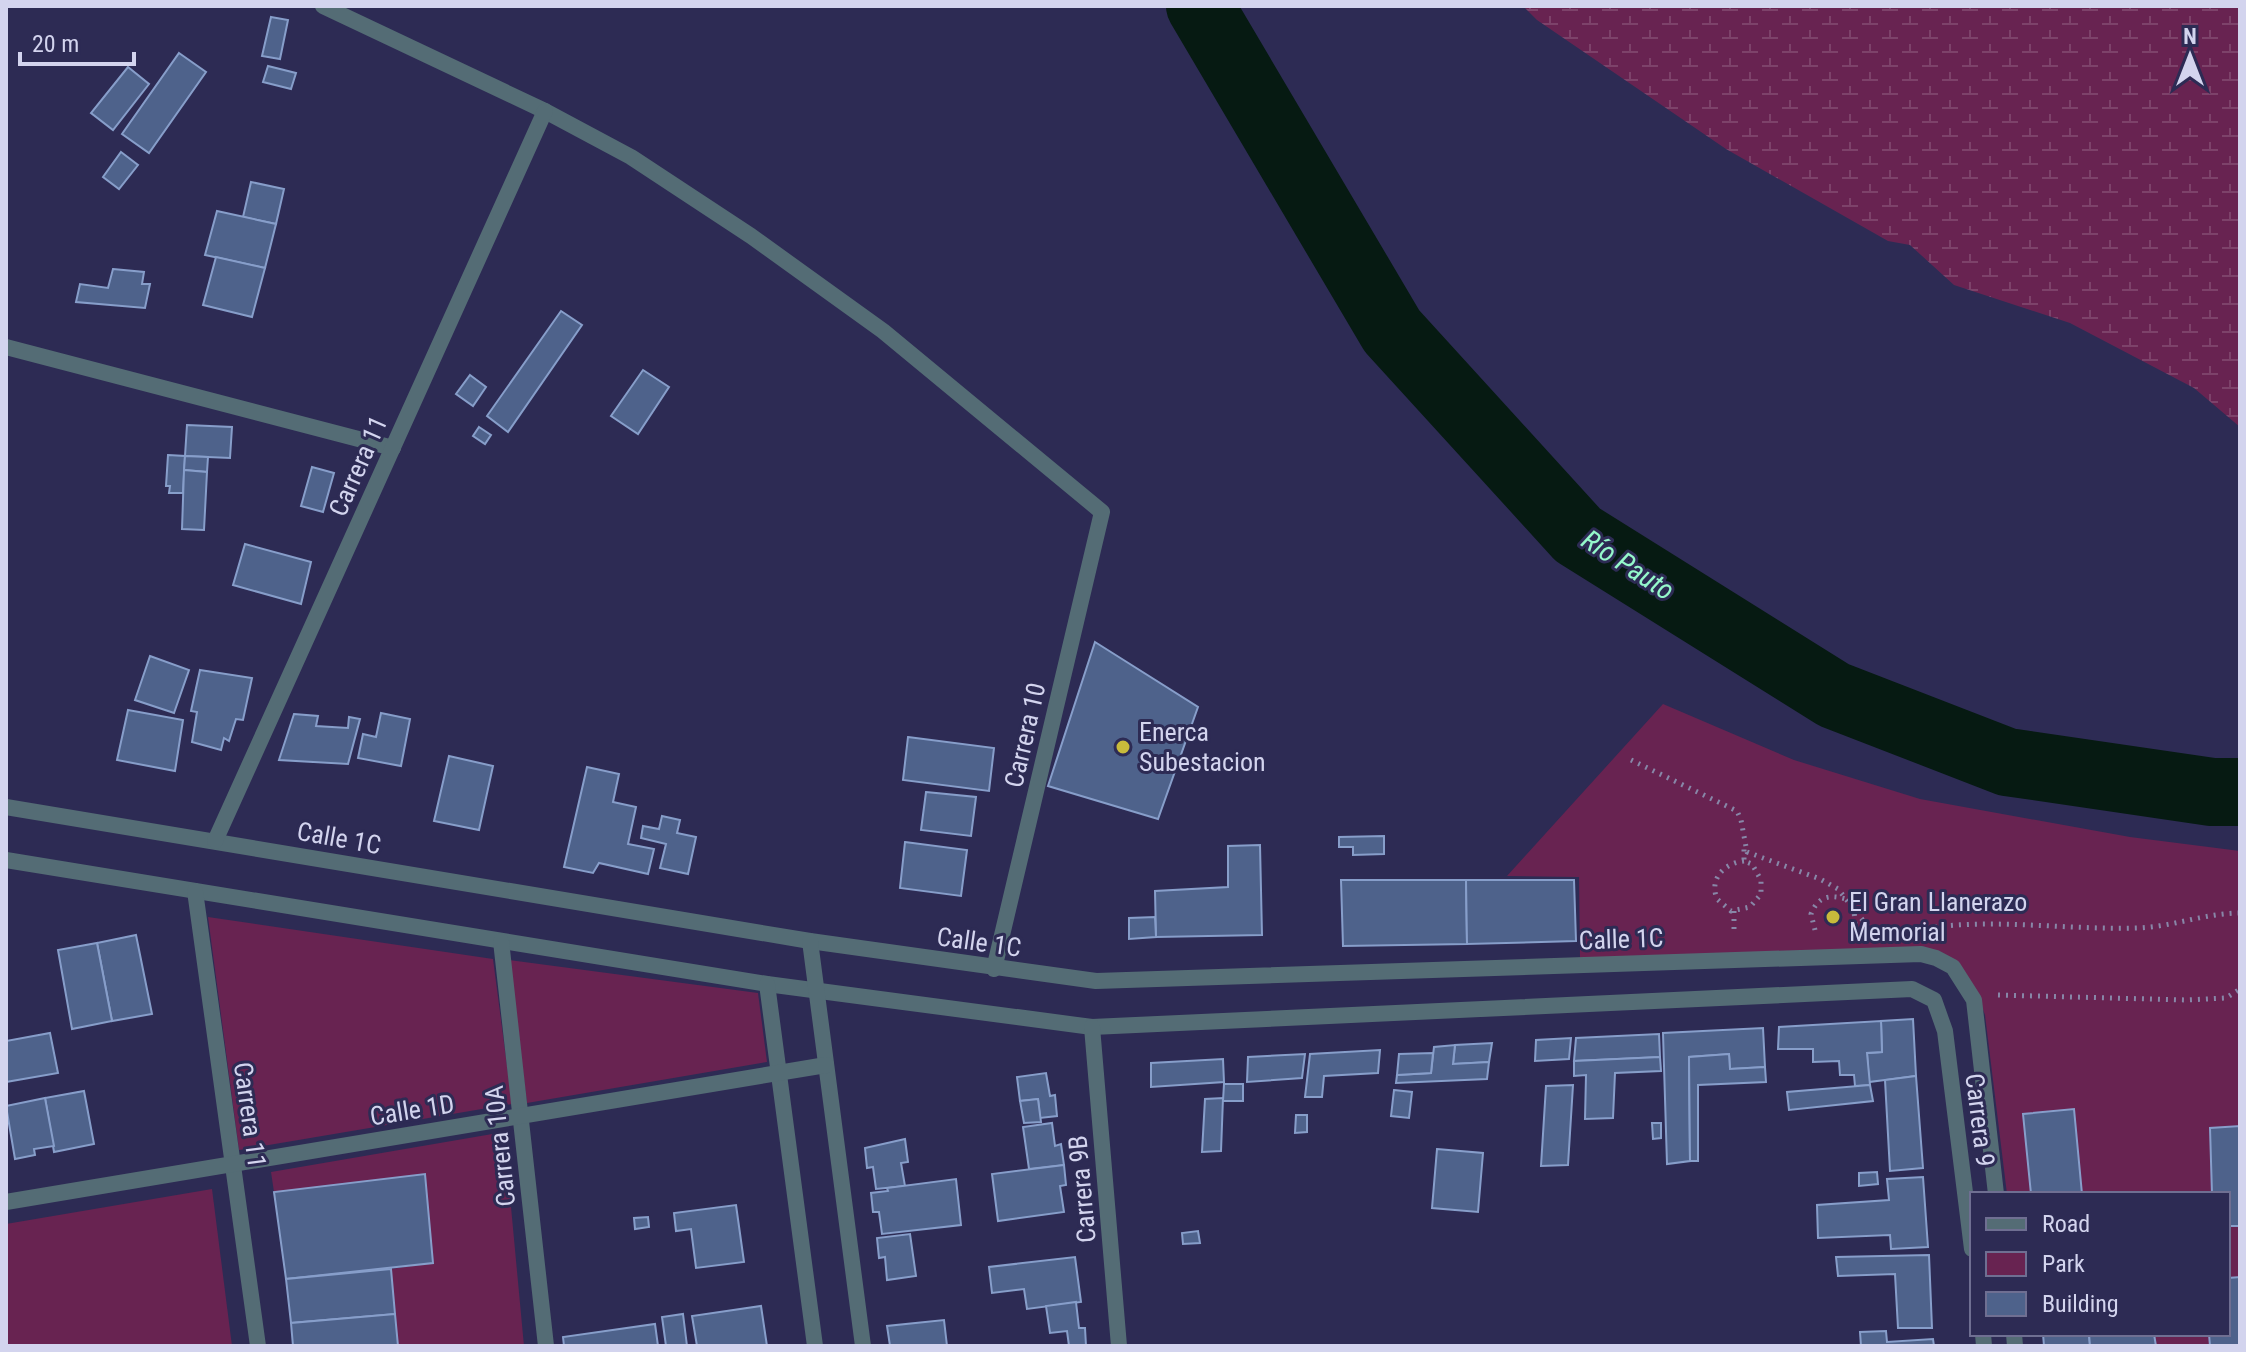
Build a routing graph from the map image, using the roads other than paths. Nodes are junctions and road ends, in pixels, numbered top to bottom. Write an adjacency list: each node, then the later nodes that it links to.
1 (323, 6): 2 (street)
2 (545, 111): 4 (street, Carrera 11); 12 (street, Carrera 10)
3 (6, 347): 4 (street)
4 (393, 448): 6 (street, Carrera 11)
5 (6, 807): 6 (street, Calle 1C)
6 (215, 841): 10 (street, Calle 1C)
7 (6, 860): 8 (street)
8 (195, 891): 9 (street); 19 (street, Carrera 11)
9 (501, 941): 13 (street); 18 (street, Carrera 10A)
10 (810, 941): 12 (street, Calle 1C); 14 (street)
11 (1953, 967): 12 (street, Calle 1C); 20 (street, Carrera 9)
12 (994, 969)
13 (767, 984): 14 (street); 17 (street)
14 (817, 991): 15 (street); 16 (street)
15 (1092, 1027): 22 (street, Carrera 9); 27 (street, Carrera 9B)
16 (826, 1065): 17 (street, Calle 1D); 26 (street)
17 (780, 1073): 18 (street, Calle 1D); 25 (street)
18 (521, 1116): 19 (street, Calle 1D); 24 (street, Carrera 10A)
19 (232, 1164): 21 (street, Calle 1D); 23 (street, Carrera 11)
20 (1996, 1192)
21 (6, 1202)
22 (1970, 1233)
23 (258, 1346)
24 (546, 1346)
25 (815, 1346)
26 (863, 1346)
27 (1119, 1346)

